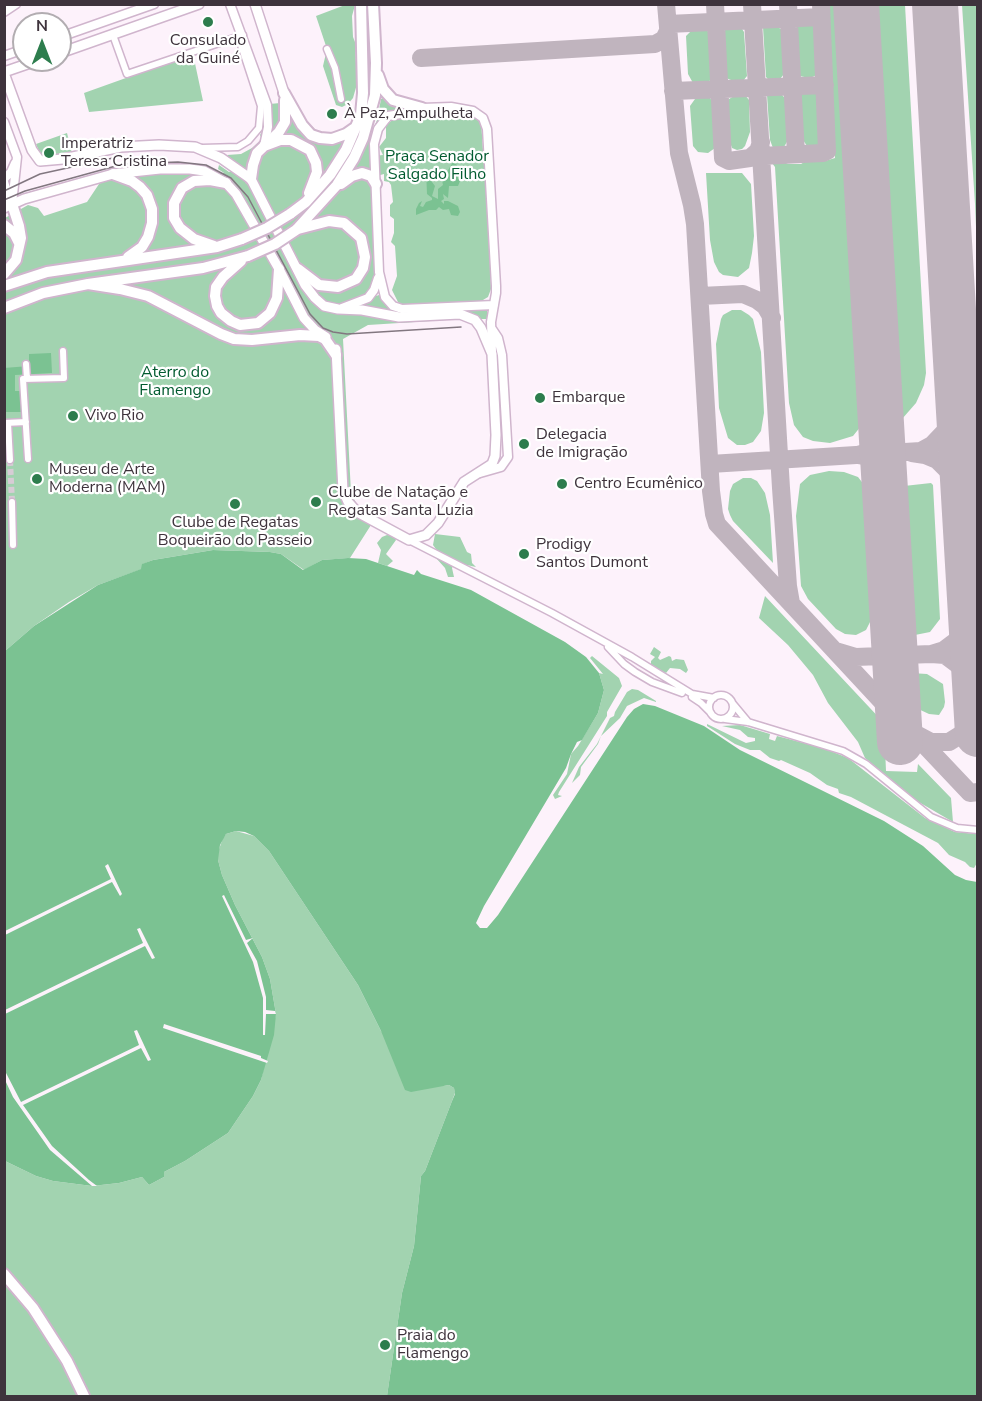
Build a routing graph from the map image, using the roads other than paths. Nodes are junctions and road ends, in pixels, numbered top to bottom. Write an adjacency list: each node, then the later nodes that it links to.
1 (15, 4): 9 (street)
2 (154, 4): 10 (street)
3 (199, 4): 8 (main road)
4 (230, 4): 12 (street)
5 (255, 4): 17 (main road)
6 (361, 4): 21 (highway)
7 (373, 4): 15 (highway)
8 (177, 8): 11 (main road)
9 (4, 12)
10 (72, 33)
11 (113, 35): 12 (street); 13 (main road)
12 (240, 35): 22 (street); 23 (street)
13 (72, 49)
14 (327, 49): 18 (street)
15 (376, 63): 19 (highway); 30 (highway)
16 (4, 72): 23 (main road)
17 (284, 93): 21 (highway); 22 (highway)
18 (341, 99)
19 (422, 108): 29 (street); 45 (street)
20 (4, 122): 24 (street)
21 (356, 126): 31 (highway)
22 (264, 146): 26 (highway); 31 (highway)
23 (195, 147): 26 (main road)
24 (17, 157): 27 (street); 32 (street)
25 (113, 174): 28 (main road); 32 (main road); 38 (highway)
26 (251, 179): 40 (main road)
27 (4, 181): 32 (street)
28 (226, 183): 36 (highway); 39 (main road)
29 (376, 184): 30 (highway); 41 (street)
30 (334, 189): 34 (highway)
31 (306, 202): 36 (highway, bridge)
32 (8, 206): 35 (highway)
33 (4, 225): 35 (highway)
34 (297, 229): 37 (highway, bridge); 40 (highway)
35 (20, 244): 42 (highway)
36 (217, 247): 38 (highway)
37 (247, 257): 39 (highway); 43 (highway)
38 (123, 260): 44 (highway)
39 (279, 269): 53 (main road)
40 (298, 269): 49 (main road)
41 (379, 272): 47 (street); 49 (street)
42 (4, 274)
43 (88, 284): 48 (highway); 53 (highway)
44 (4, 286)
45 (496, 293): 46 (street); 47 (street)
46 (494, 305): 47 (street); 50 (street)
47 (480, 306)
48 (4, 308)
49 (338, 309): 52 (main road)
50 (491, 327): 52 (street); 60 (street)
51 (63, 351): 55 (street)
52 (492, 354): 60 (main road)
53 (336, 355): 63 (main road)
54 (26, 365): 55 (street)
55 (27, 377): 56 (street)
56 (26, 422): 57 (street); 58 (street)
57 (6, 423): 59 (street)
58 (28, 459)
59 (10, 460)
60 (471, 476): 62 (main road)
61 (12, 502): 64 (street)
62 (426, 535): 63 (main road); 65 (street)
63 (409, 540): 65 (street)
64 (13, 545)
65 (428, 550): 66 (street)
66 (603, 643): 67 (street); 69 (street)
67 (714, 698): 68 (street); 69 (street)
68 (733, 704): 70 (street); 71 (street)
69 (711, 713): 70 (street)
70 (725, 719): 71 (street)
71 (748, 722): 72 (street)
72 (978, 830)
73 (4, 1275): 74 (highway)
74 (84, 1396)

